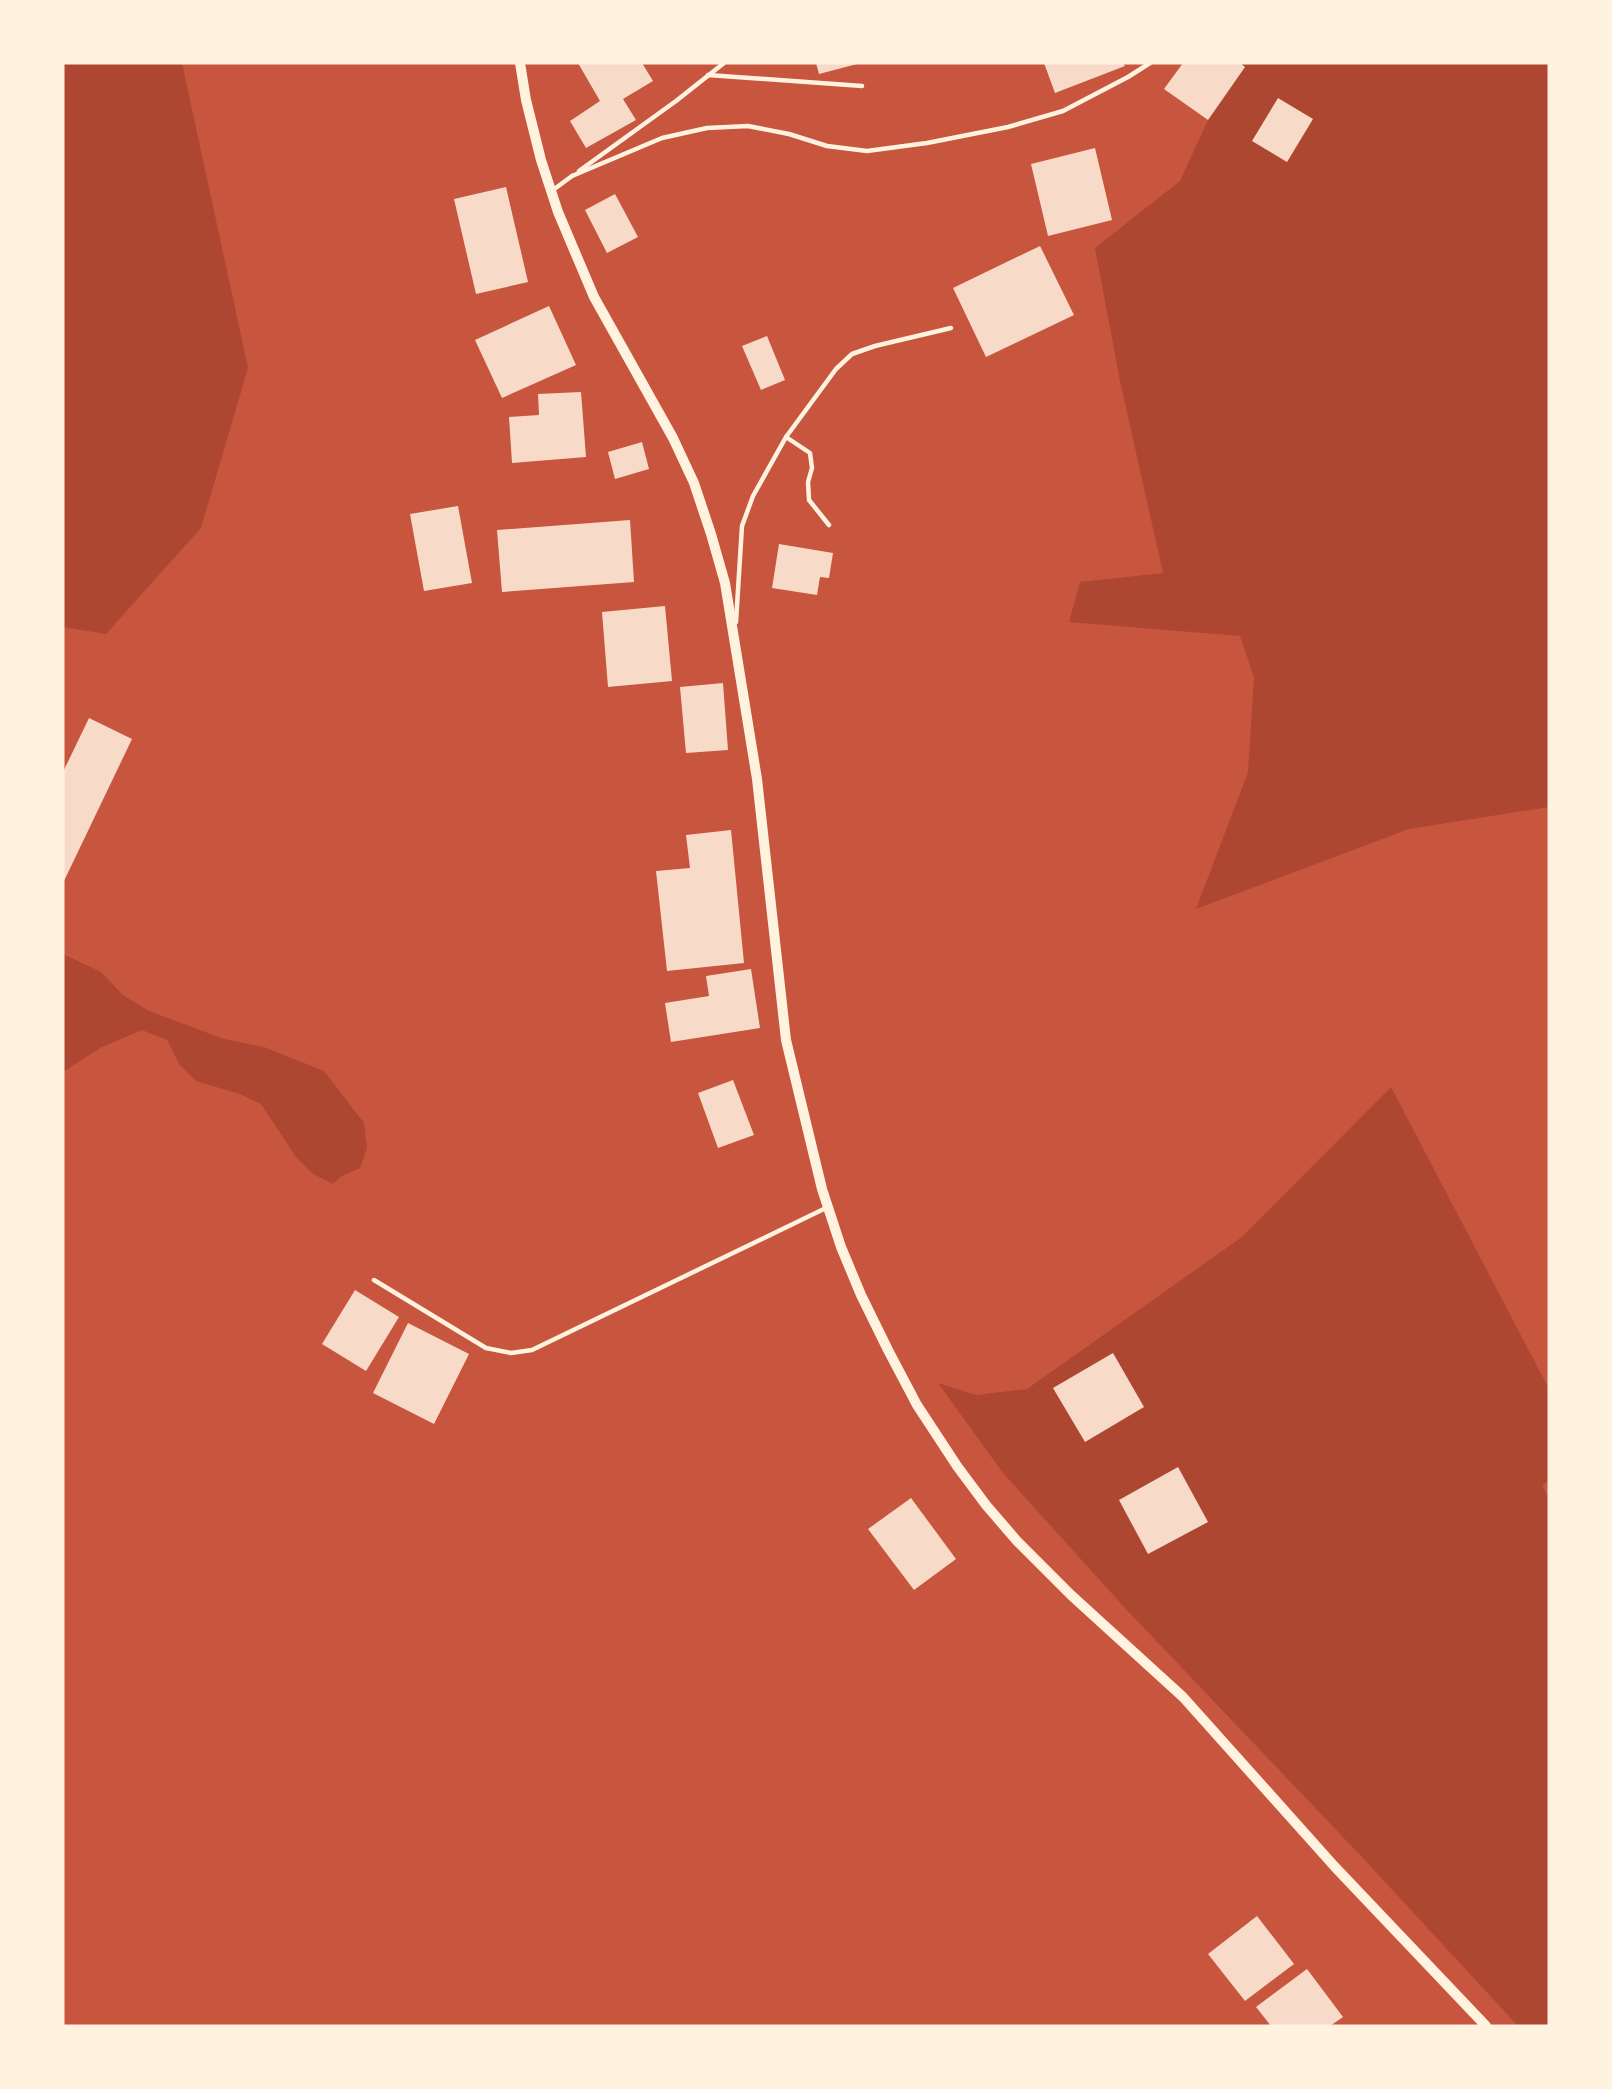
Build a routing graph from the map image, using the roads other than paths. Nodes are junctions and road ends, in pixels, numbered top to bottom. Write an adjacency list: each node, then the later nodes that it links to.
1 (520, 63): 7 (street)
2 (724, 63): 4 (lane)
3 (1150, 63): 6 (lane)
4 (708, 75): 5 (lane); 6 (lane)
5 (862, 86)
6 (572, 176): 7 (lane)
7 (551, 191): 11 (street)
8 (951, 328): 9 (lane)
9 (786, 437): 10 (lane); 11 (lane)
10 (828, 525)
11 (735, 642): 12 (street)
12 (828, 1207): 13 (lane); 14 (street)
13 (374, 1280)
14 (1486, 2026)

